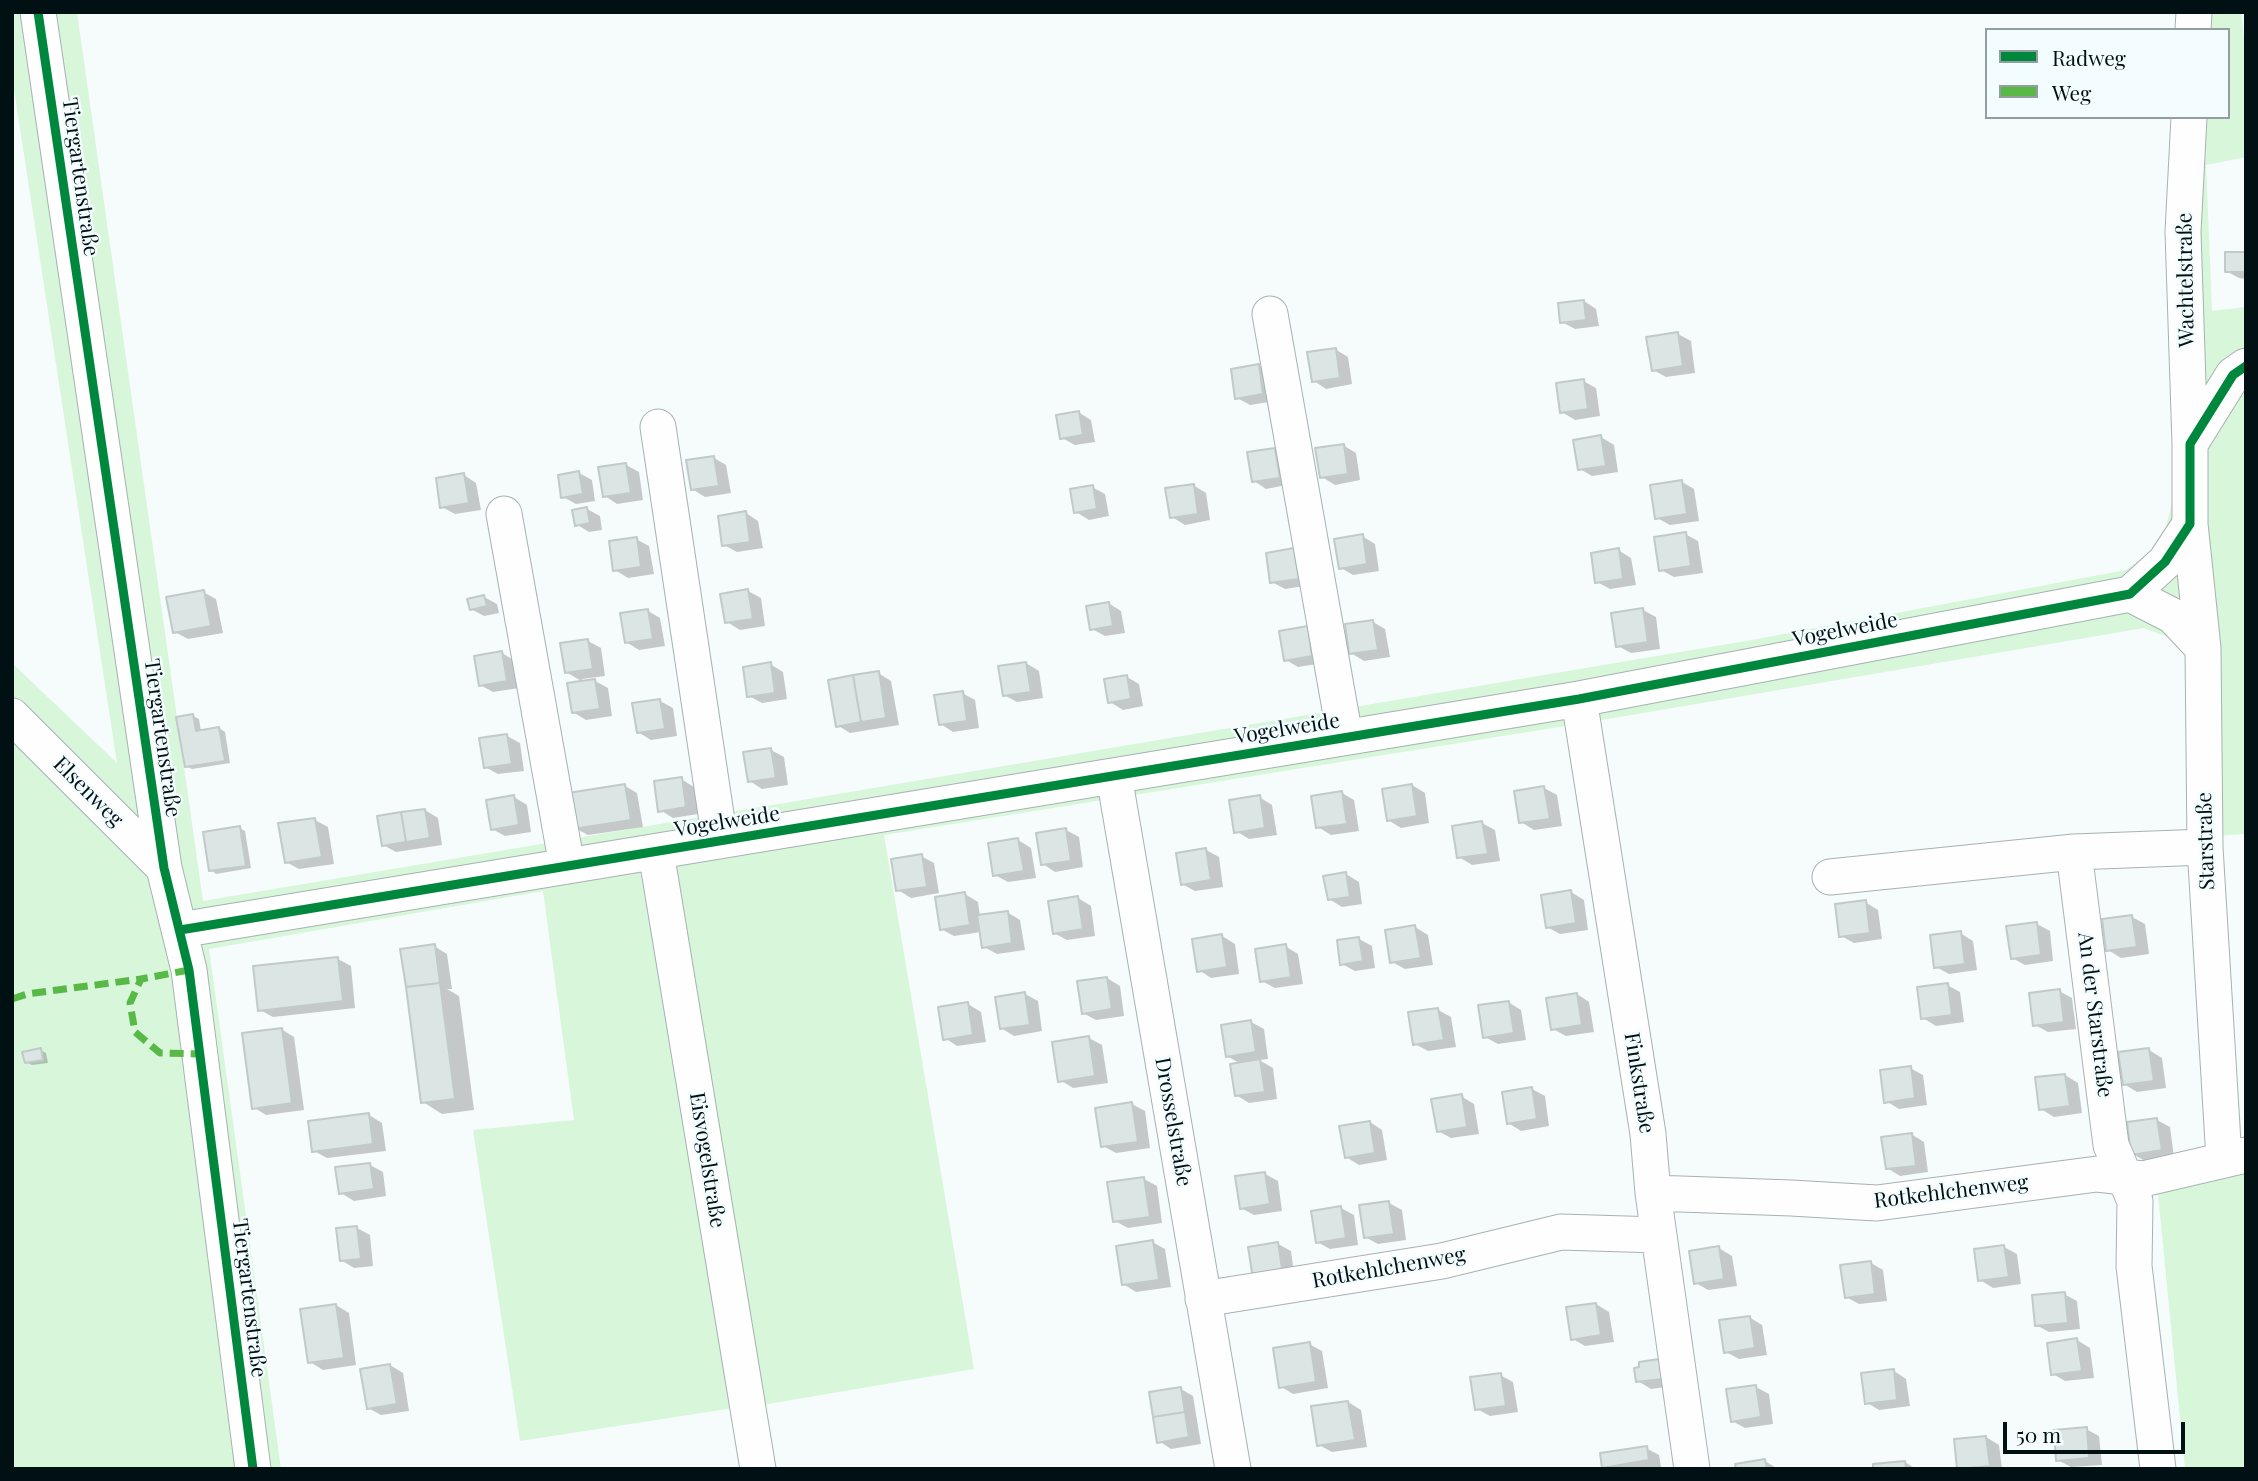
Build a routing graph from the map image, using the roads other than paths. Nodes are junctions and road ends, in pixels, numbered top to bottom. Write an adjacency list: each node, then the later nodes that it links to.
1 (38, 12): 20 (street, Tiergartenstraße)
2 (2189, 119): 6 (street, Wachtelstraße)
3 (1270, 314): 13 (street, Vogelweide)
4 (2246, 366): 6 (street)
5 (658, 426): 15 (street, Vogelweide)
6 (2190, 444): 8 (street)
7 (504, 514): 19 (street)
8 (2190, 524): 9 (street); 10 (street, Starstraße)
9 (2130, 594): 10 (street); 11 (street, Vogelweide)
10 (2203, 648): 16 (street, Starstraße)
11 (1579, 699): 13 (street, Vogelweide); 25 (street, Finkstraße)
12 (12, 716): 20 (street, Elsenweg)
13 (1345, 737): 14 (street, Vogelweide)
14 (1114, 776): 15 (street, Vogelweide); 27 (street, Drosselstraße)
15 (720, 841): 17 (street, Vogelweide)
16 (2204, 847): 18 (street); 23 (street, Starstraße)
17 (656, 852): 19 (street, Vogelweide); 29 (street, Eisvogelstraße)
18 (2074, 852): 21 (street); 24 (street, An der Starstraße)
19 (567, 866): 22 (street, Vogelweide)
20 (164, 868): 22 (street, Tiergartenstraße)
21 (1830, 877)
22 (180, 930): 28 (street, Tiergartenstraße)
23 (2235, 1157): 24 (street, Rotkehlchenweg)
24 (2124, 1176): 25 (street, Rotkehlchenweg); 32 (street)
25 (1653, 1193): 26 (street, Finkstraße)
26 (1658, 1235): 27 (street, Rotkehlchenweg); 31 (street, Finkstraße)
27 (1202, 1299): 30 (street, Drosselstraße)
28 (253, 1469)
29 (758, 1469)
30 (1233, 1469)
31 (1692, 1469)
32 (2158, 1469)

